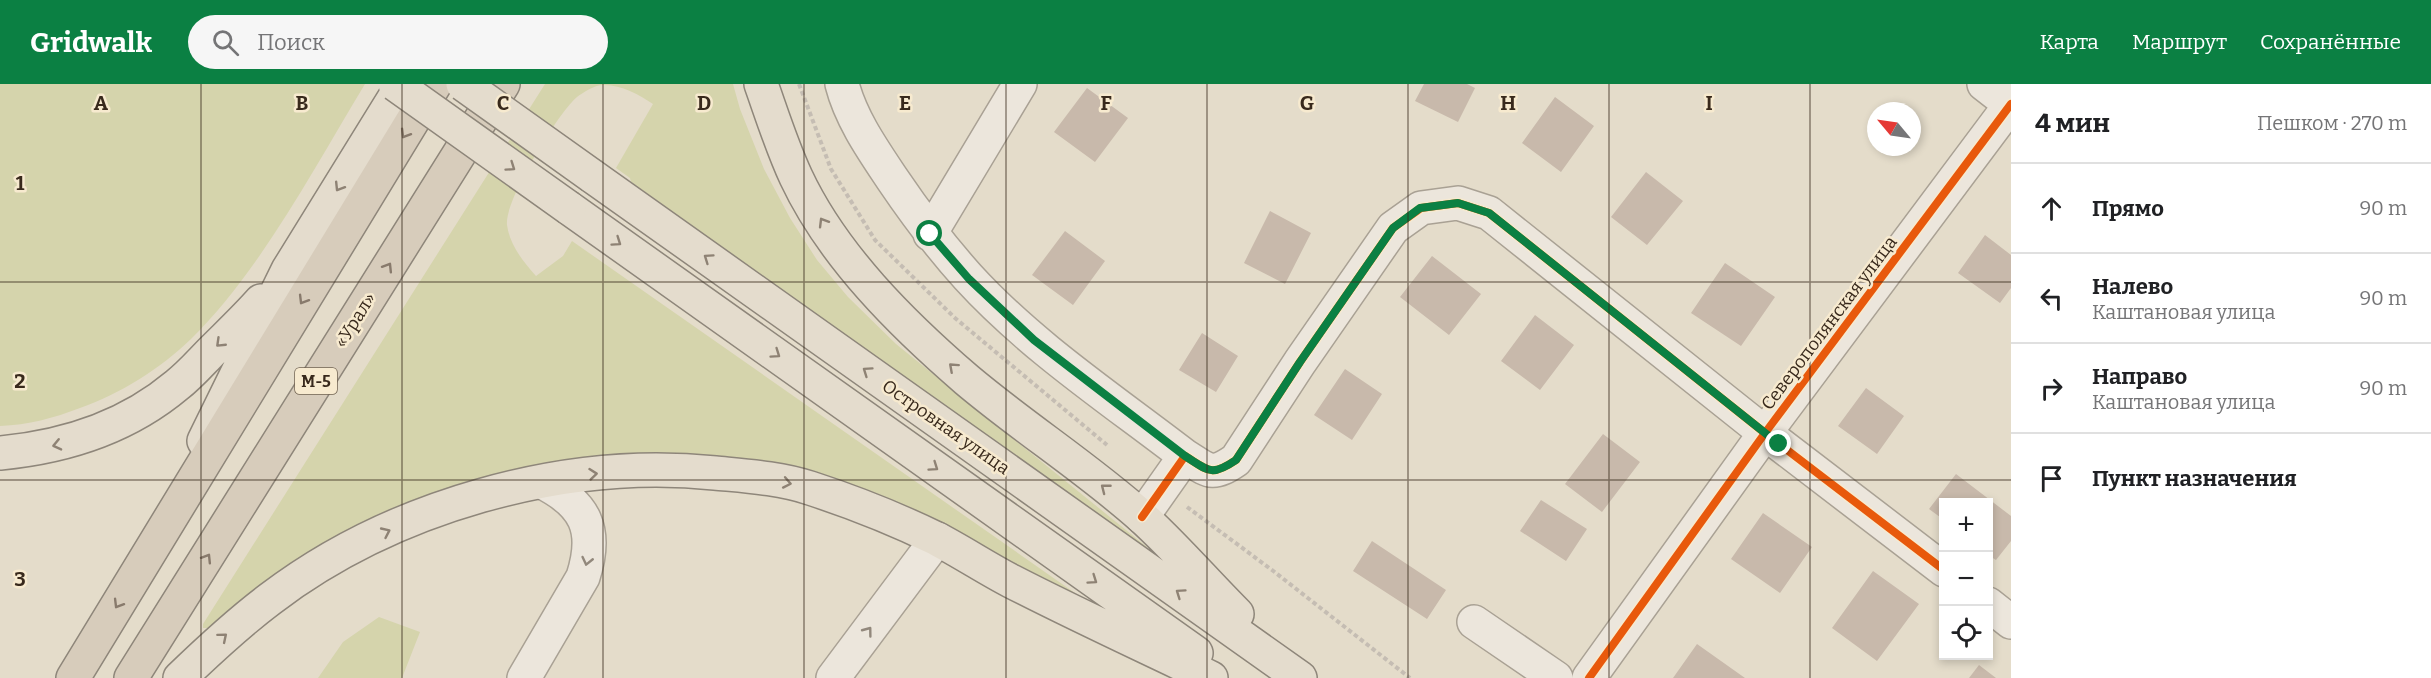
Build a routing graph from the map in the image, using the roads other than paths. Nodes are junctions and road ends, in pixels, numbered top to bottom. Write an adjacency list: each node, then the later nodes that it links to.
1 (395, 84): 31 (main road, one-way to 31, bridge)
2 (404, 84): 12 (main road, one-way to 12)
3 (435, 84): 19 (highway, one-way to 19)
4 (463, 84): 9 (main road, Островная улица, bridge)
5 (761, 84): 17 (main road, one-way to 5)
6 (842, 84): 11 (street)
7 (1020, 84): 11 (street)
8 (1984, 84): 10 (street)
9 (496, 94): 24 (main road, Островная улица, one-way to 9, bridge); 26 (highway, «Урал» / М-5, one-way to 9)
10 (2011, 104): 13 (street, Северополянская улица)
11 (930, 234): 15 (street)
12 (288, 270): 14 (main road, one-way to 14); 19 (main road)
13 (1766, 433): 15 (street); 20 (street); 33 (street, Северополянская улица)
14 (0, 453)
15 (1185, 456): 17 (street)
16 (542, 482): 18 (main road, one-way to 18); 27 (main road, one-way to 16); 28 (street, one-way to 28)
17 (1142, 517): 24 (main road)
18 (937, 539): 29 (street, one-way to 18); 30 (main road)
19 (149, 554): 25 (highway, one-way to 25)
20 (1939, 566)
21 (1991, 606): 23 (street)
22 (1474, 622): 32 (street)
23 (2011, 622)
24 (1298, 677)
25 (73, 678)
26 (131, 678)
27 (180, 678)
28 (524, 678)
29 (833, 678)
30 (1211, 678)
31 (1231, 678)
32 (1557, 678)
33 (1589, 678)

